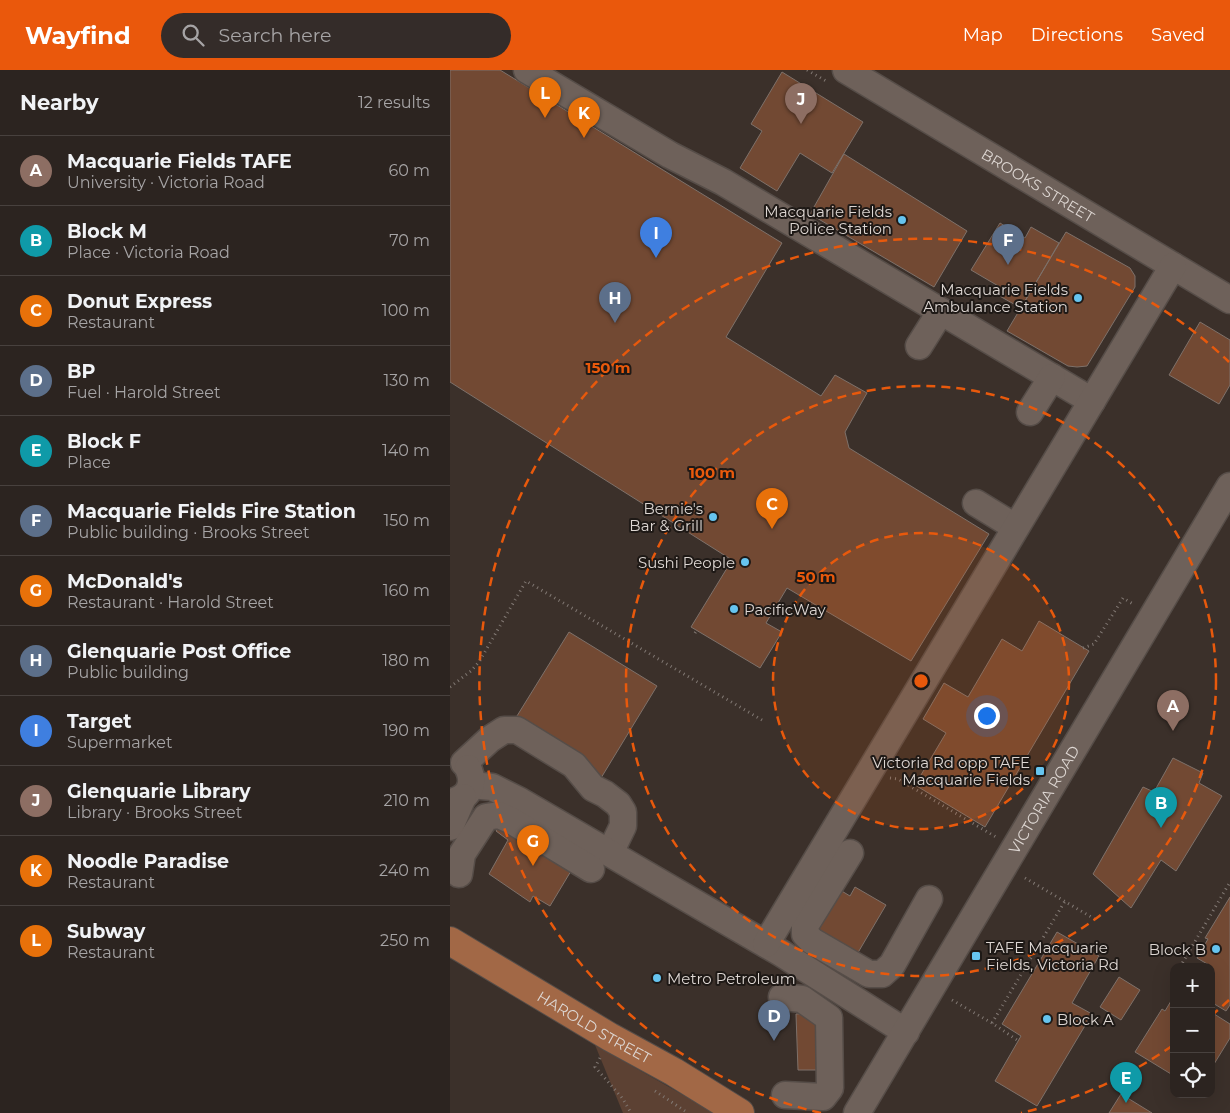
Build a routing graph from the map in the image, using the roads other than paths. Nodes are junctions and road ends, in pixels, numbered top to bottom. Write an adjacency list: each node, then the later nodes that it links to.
1 (527, 70): 5 (street)
2 (846, 70): 3 (street, BROOKS STREET)
3 (1174, 266): 4 (street, BROOKS STREET); 8 (street)
4 (1230, 300)
5 (941, 311): 6 (street); 7 (street)
6 (919, 346)
7 (1052, 377): 8 (street); 9 (street)
8 (1092, 401): 12 (street)
9 (1030, 412)
10 (1230, 486): 22 (street, VICTORIA ROAD)
11 (976, 503): 12 (street)
12 (1016, 527): 20 (street)
13 (460, 781): 14 (street); 16 (street); 16 (street)
14 (450, 827)
15 (850, 853): 18 (street)
16 (600, 861): 17 (street); 20 (street)
17 (459, 874)
18 (929, 899)
19 (450, 941): 24 (main road, HAROLD STREET)
20 (766, 944): 22 (street)
21 (782, 997): 23 (street)
22 (906, 1032): 25 (street, VICTORIA ROAD)
23 (784, 1094)
24 (739, 1113)
25 (856, 1113)

